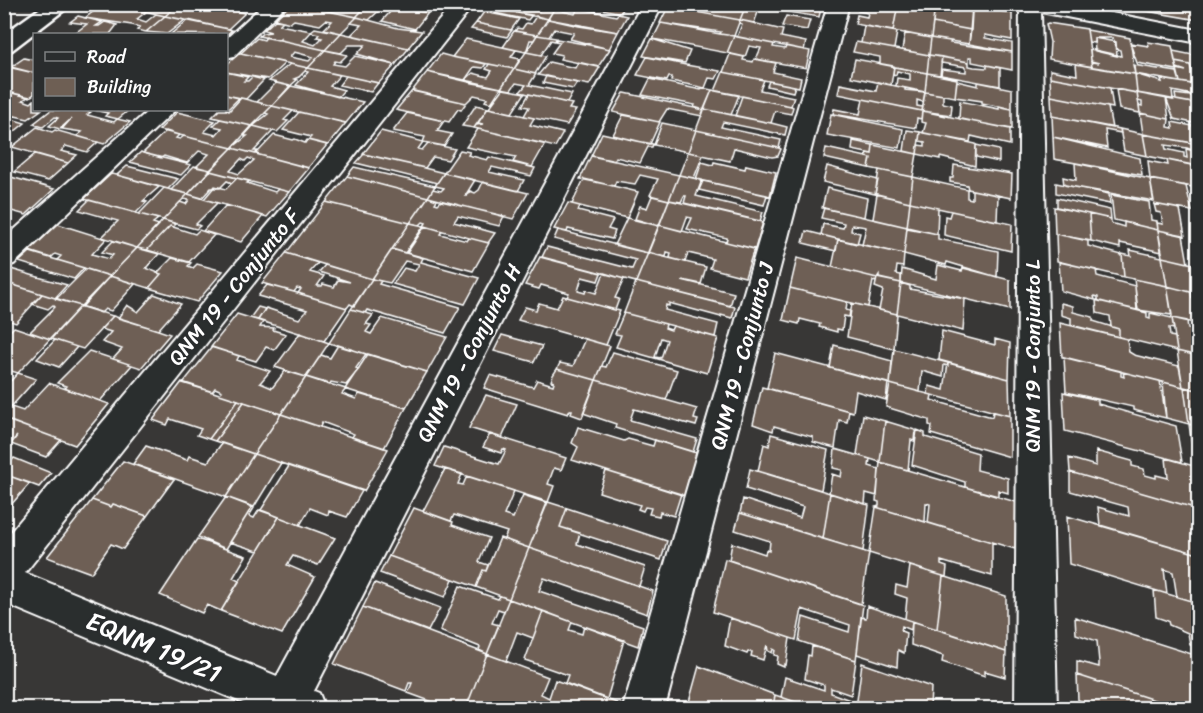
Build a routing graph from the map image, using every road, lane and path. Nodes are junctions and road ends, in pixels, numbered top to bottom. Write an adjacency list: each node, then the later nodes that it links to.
1 (61, 4): 8 (main road)
2 (277, 4): 9 (street)
3 (464, 4): 12 (street, QNM 19 - Conjunto F)
4 (653, 4): 14 (street, QNM 19 - Conjunto H)
5 (839, 4): 15 (street, QNM 19 - Conjunto J)
6 (1031, 4): 7 (street); 16 (street, QNM 19 - Conjunto L)
7 (1198, 36)
8 (4, 45)
9 (228, 49)
10 (162, 111): 11 (street)
11 (4, 256)
12 (4, 570)
13 (4, 584): 14 (street, EQNM 19/21)
14 (295, 705)
15 (644, 708)
16 (1036, 708)

